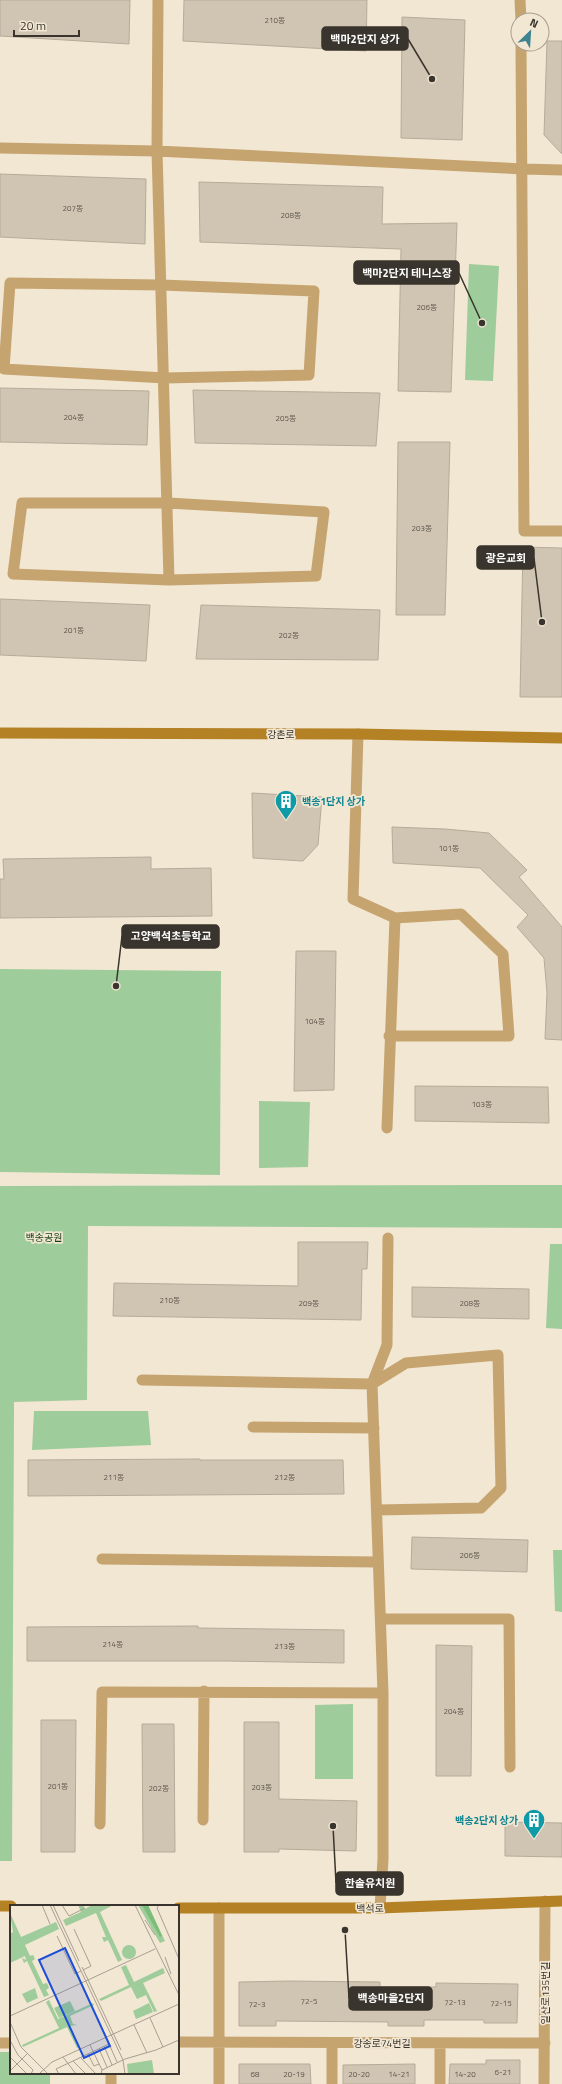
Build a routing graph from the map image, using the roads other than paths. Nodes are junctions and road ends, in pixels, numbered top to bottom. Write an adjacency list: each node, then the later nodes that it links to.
1 (158, 0): 6 (street)
2 (520, 0): 3 (street)
3 (521, 12)
4 (521, 52): 7 (street)
5 (0, 148): 6 (street)
6 (157, 151): 7 (street); 9 (street)
7 (523, 169): 8 (street); 12 (street)
8 (562, 170)
9 (162, 285): 10 (street); 10 (street); 10 (street)
10 (165, 378): 11 (street)
11 (168, 503): 13 (street); 13 (street); 13 (street)
12 (562, 531)
13 (169, 580)
14 (0, 733): 15 (main road, 강촌로)
15 (358, 734): 16 (main road, 강촌로); 17 (street)
16 (562, 738)
17 (395, 918): 18 (street); 18 (street)
18 (389, 1036): 19 (street)
19 (388, 1128)
20 (388, 1238): 22 (street)
21 (142, 1380): 22 (street)
22 (372, 1384): 24 (street); 25 (street)
23 (254, 1427): 24 (street)
24 (374, 1428): 25 (street)
25 (377, 1510): 27 (street)
26 (102, 1559): 27 (street)
27 (378, 1562): 28 (street)
28 (381, 1619): 30 (street); 31 (street)
29 (204, 1692): 30 (street); 32 (street); 33 (street)
30 (383, 1693): 38 (street)
31 (510, 1767)
32 (203, 1820)
33 (100, 1824)
34 (545, 1901): 35 (main road, 백석로); 38 (main road, 백석로); 44 (street, 일산로135번길)
35 (562, 1902)
36 (179, 1908): 37 (main road, 백석로)
37 (219, 1908): 38 (main road, 백석로); 40 (street)
38 (380, 1908)
39 (179, 2042): 40 (street, 강송로74번길)
40 (219, 2042): 42 (street, 강송로74번길); 46 (street)
41 (10, 2043): 45 (street)
42 (332, 2043): 43 (street, 강송로74번길); 47 (street)
43 (440, 2043): 44 (street, 강송로74번길); 48 (street)
44 (545, 2043): 49 (street, 일산로135번길)
45 (0, 2044)
46 (219, 2084)
47 (332, 2084)
48 (440, 2084)
49 (544, 2084)

